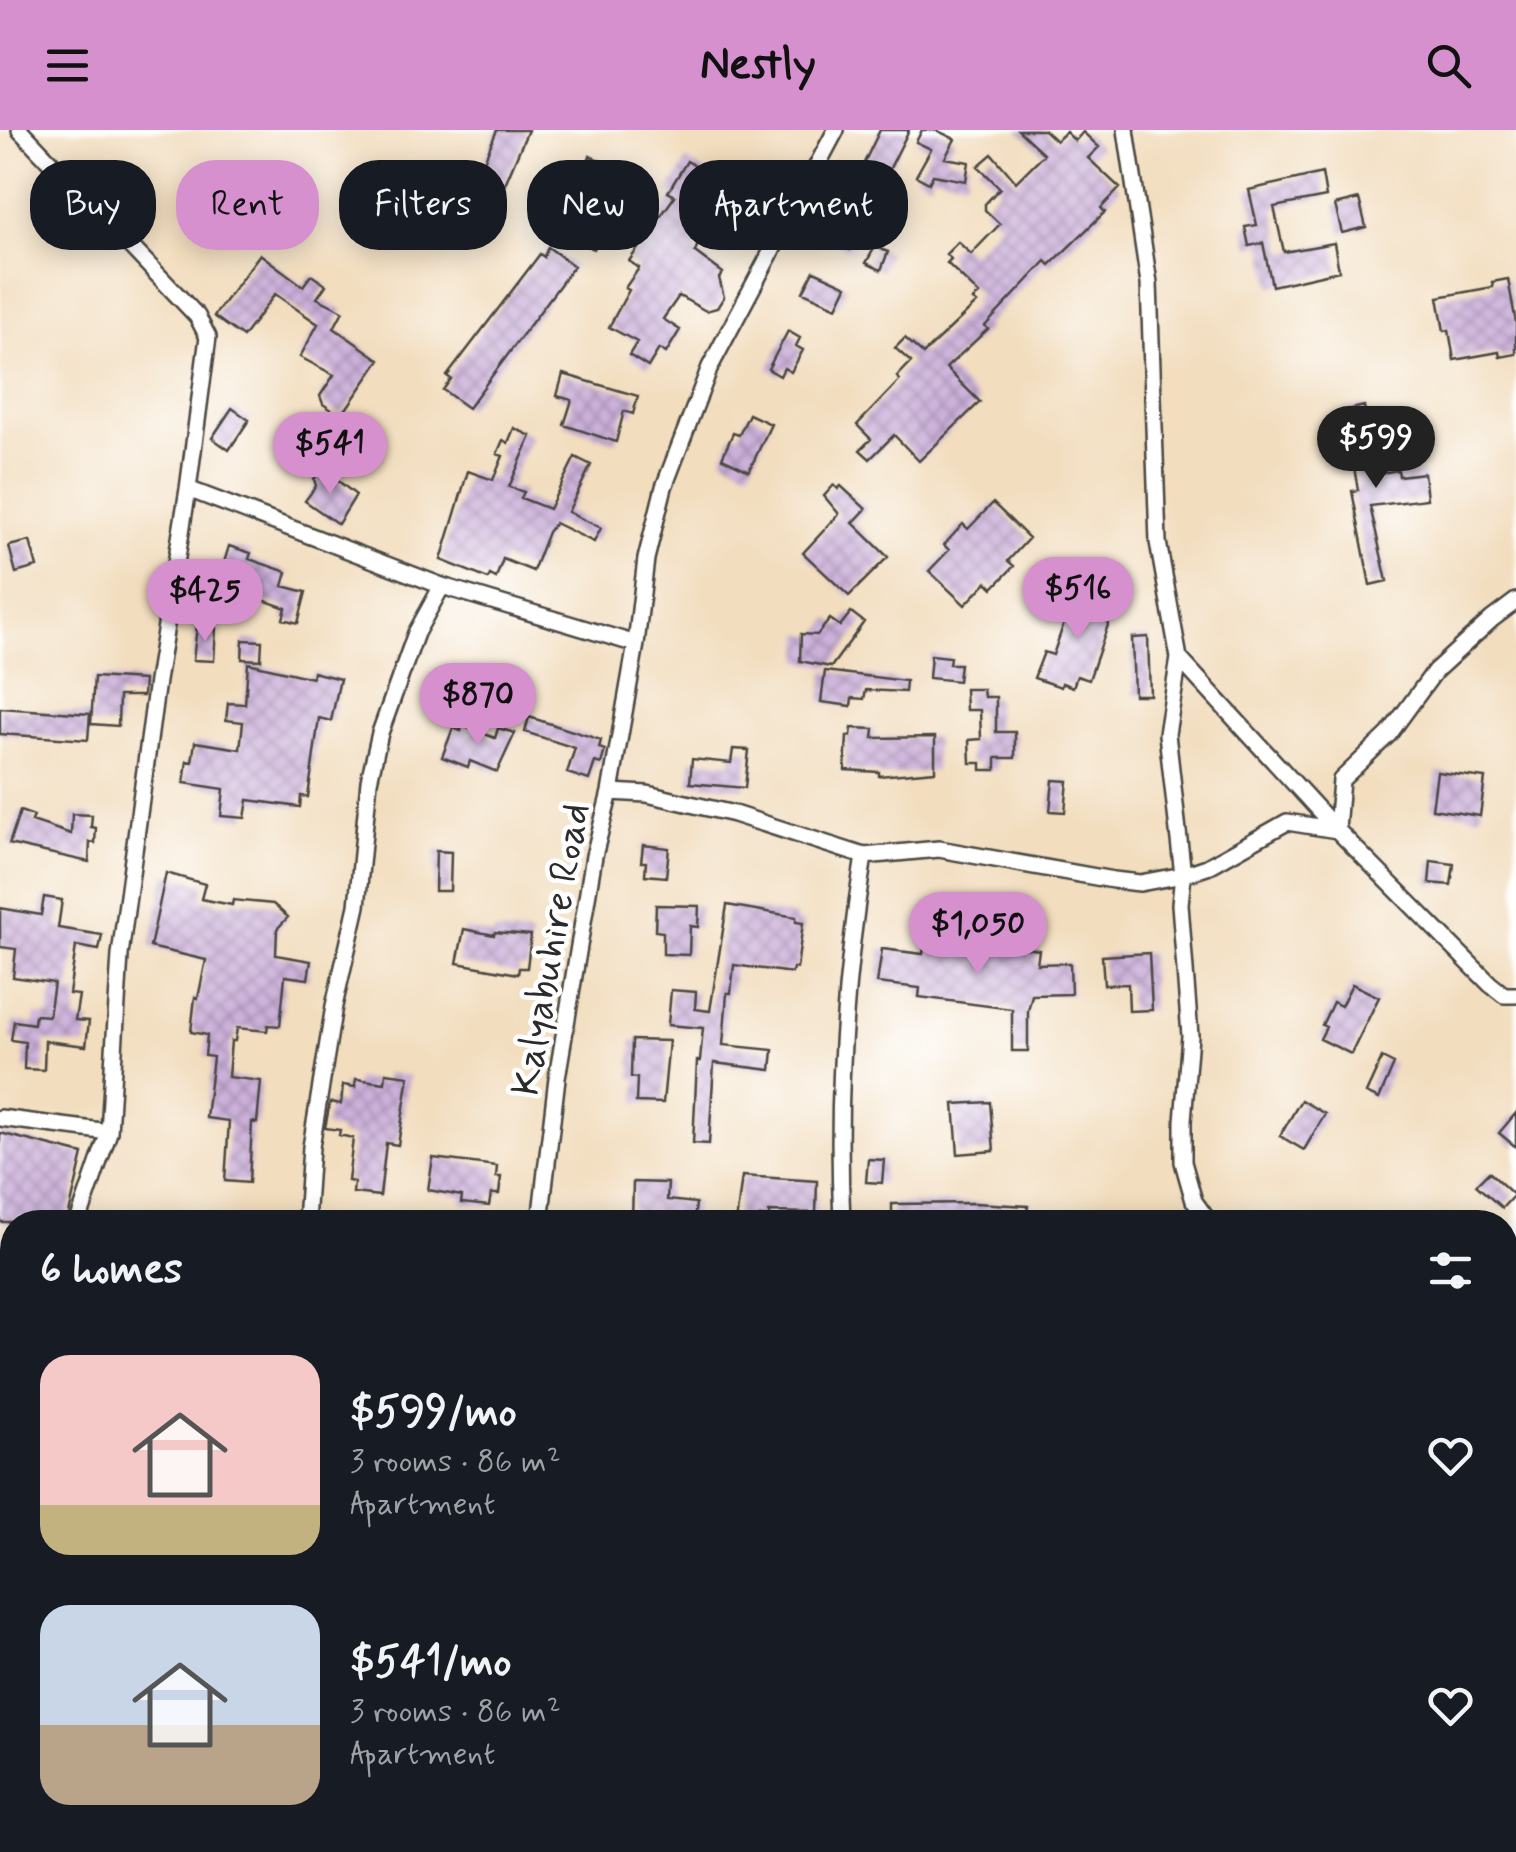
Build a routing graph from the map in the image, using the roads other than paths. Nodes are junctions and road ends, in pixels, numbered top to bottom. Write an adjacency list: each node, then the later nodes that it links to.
1 (20, 130): 4 (street)
2 (836, 130): 7 (street, Kalyabuhire Road)
3 (1126, 130): 8 (street)
4 (188, 489): 5 (street); 15 (street)
5 (442, 586): 7 (street); 17 (street)
6 (1516, 602): 10 (street)
7 (636, 644): 9 (street, Kalyabuhire Road)
8 (1179, 658): 10 (street); 12 (street)
9 (610, 792): 11 (street); 18 (street, Kalyabuhire Road)
10 (1336, 830): 12 (street); 13 (street)
11 (864, 856): 12 (street); 19 (street)
12 (1183, 875): 20 (street)
13 (1516, 995)
14 (0, 1118): 15 (street)
15 (109, 1132): 16 (street)
16 (82, 1210)
17 (307, 1210)
18 (541, 1210)
19 (841, 1210)
20 (1200, 1210)

